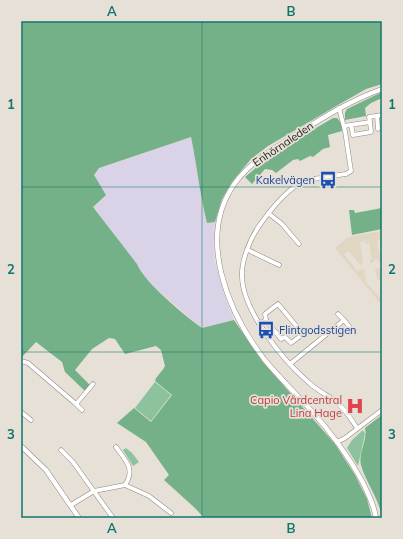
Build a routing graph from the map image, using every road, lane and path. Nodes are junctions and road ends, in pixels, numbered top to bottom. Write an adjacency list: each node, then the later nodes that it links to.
1 (382, 89): 2 (street, Enhörnaleden)
2 (339, 108): 6 (street); 27 (street, Enhörnaleden)
3 (380, 116): 4 (street); 7 (street)
4 (370, 122): 5 (street); 8 (street)
5 (351, 125): 6 (street); 8 (street)
6 (344, 126): 9 (street)
7 (380, 128): 8 (street)
8 (371, 129)
9 (268, 213): 10 (street); 11 (street)
10 (299, 244)
11 (248, 250): 12 (street); 16 (street)
12 (279, 265)
13 (338, 314): 15 (street)
14 (266, 320): 14 (street); 16 (street)
15 (344, 320): 17 (street); 19 (street)
16 (259, 324): 19 (street)
17 (351, 329)
18 (21, 361): 21 (street)
19 (290, 364): 26 (street)
20 (93, 384): 21 (street)
21 (76, 404): 22 (street)
22 (82, 410)
23 (382, 410): 26 (street)
24 (21, 412): 25 (street)
25 (30, 420)
26 (357, 428): 27 (street)
27 (337, 442): 37 (street, Enhörnaleden)
28 (21, 446): 33 (street)
29 (116, 447): 31 (street)
30 (61, 450): 32 (street)
31 (125, 485): 32 (street); 34 (street)
32 (94, 491): 33 (street); 36 (street)
33 (71, 505): 35 (street)
34 (171, 513)
35 (79, 518)
36 (113, 518)
37 (376, 518)

